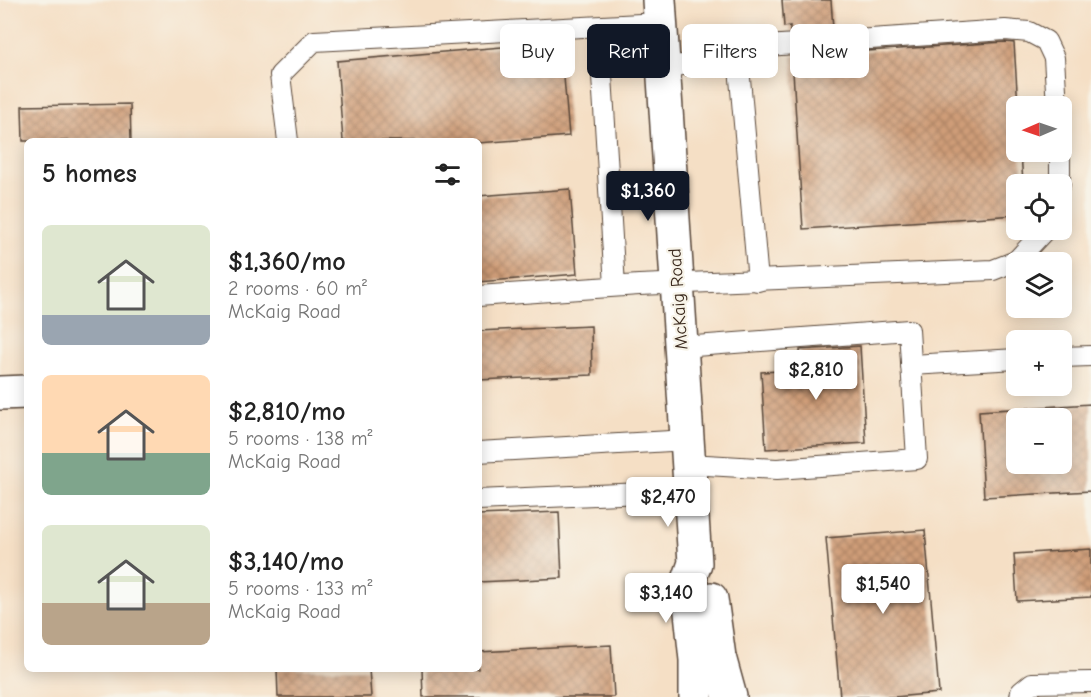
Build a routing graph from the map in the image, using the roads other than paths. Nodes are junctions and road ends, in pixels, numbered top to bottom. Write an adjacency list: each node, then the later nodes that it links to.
1 (660, 11): 2 (lane)
2 (610, 24)
3 (587, 28): 9 (lane)
4 (778, 45): 8 (lane)
5 (602, 78): 13 (lane)
6 (664, 78): 12 (street, McKaig Road)
7 (740, 78): 11 (lane)
8 (1056, 96)
9 (288, 138)
10 (1036, 240): 11 (lane)
11 (758, 281): 12 (lane)
12 (677, 283): 13 (lane); 15 (street, McKaig Road)
13 (615, 286): 14 (lane)
14 (482, 296)
15 (682, 347): 19 (lane); 23 (street, McKaig Road)
16 (1091, 356): 17 (lane)
17 (1072, 357)
18 (1006, 360): 19 (lane)
19 (911, 365): 23 (lane)
20 (24, 392): 21 (street)
21 (0, 393)
22 (482, 452): 23 (lane)
23 (689, 465): 24 (lane); 25 (street, McKaig Road)
24 (482, 499)
25 (695, 562): 27 (street, McKaig Road); 28 (street, McKaig Road)
26 (1091, 682): 29 (lane)
27 (696, 697)
28 (730, 697)
29 (1020, 697)

